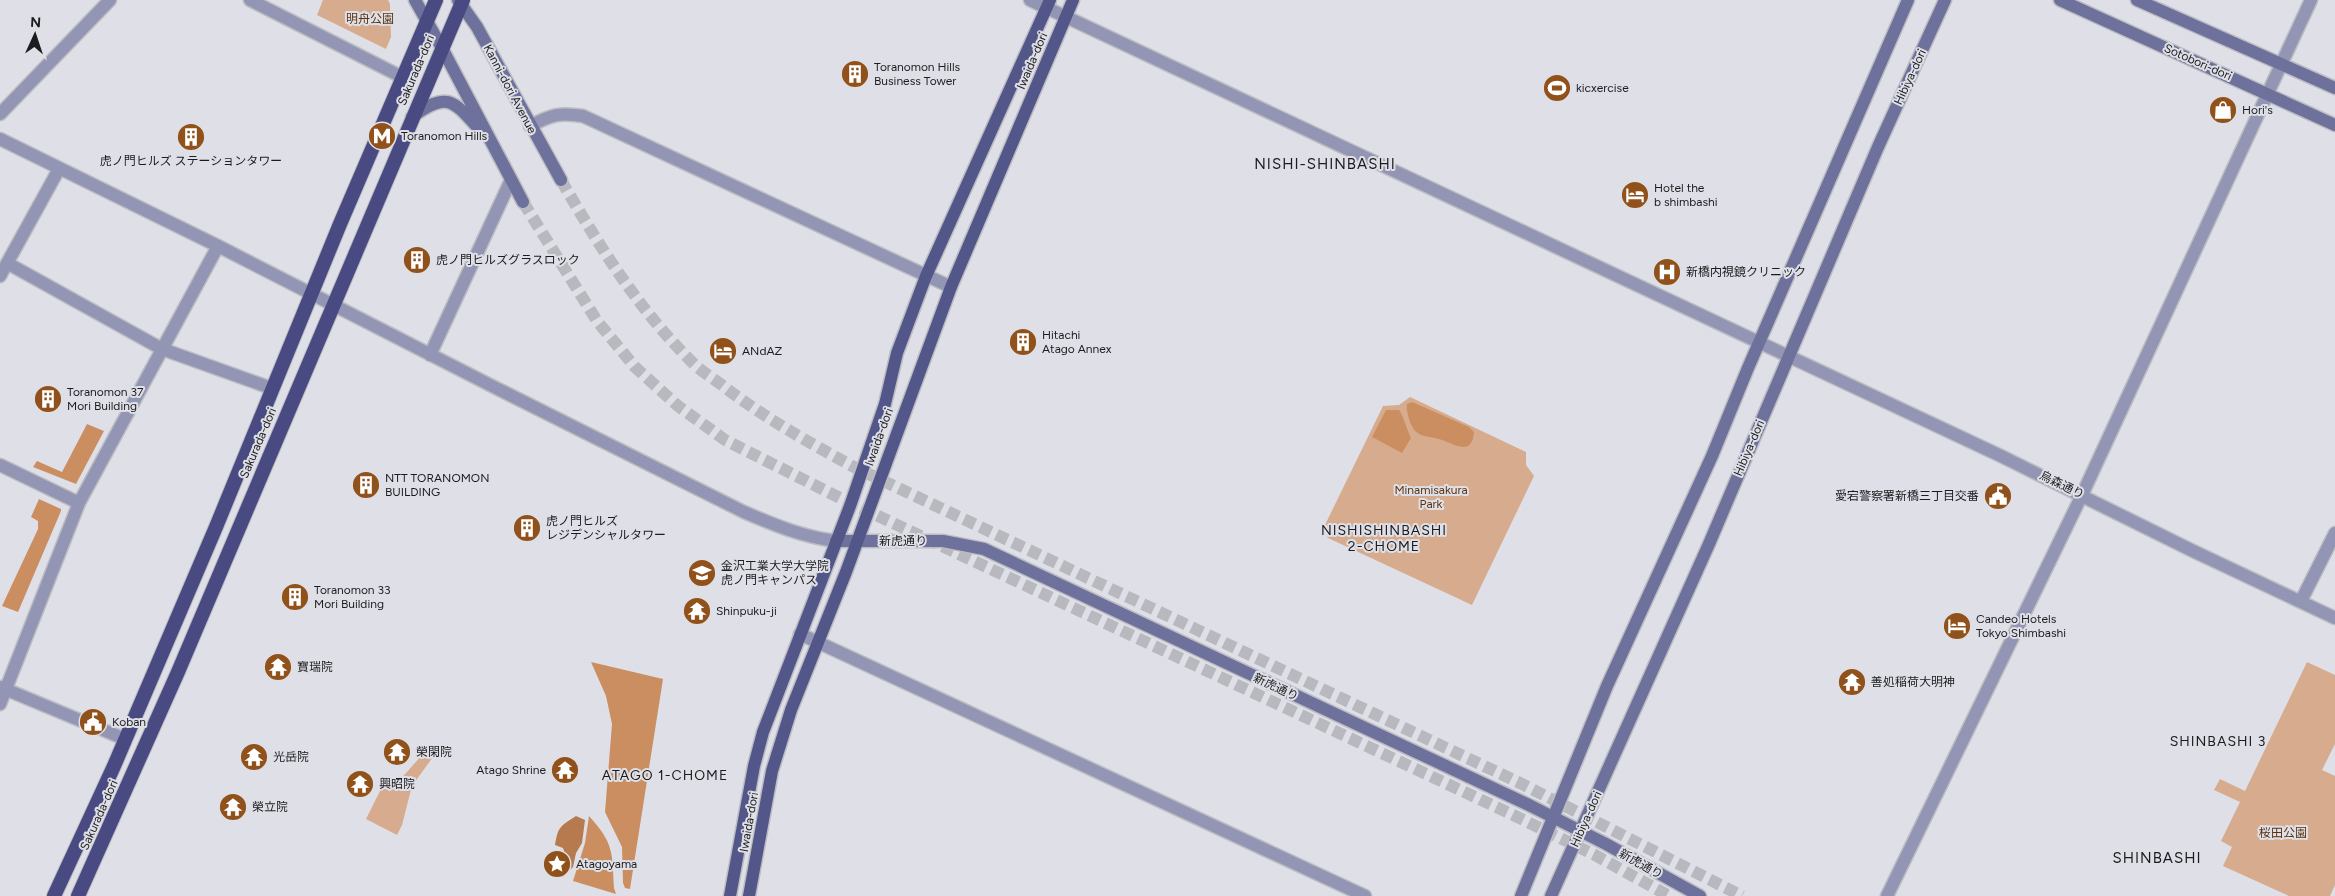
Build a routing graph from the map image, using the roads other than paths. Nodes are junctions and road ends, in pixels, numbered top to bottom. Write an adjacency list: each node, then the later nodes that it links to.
1 (110, 0): 21 (street)
2 (250, 0): 18 (street)
3 (415, 0): 15 (main road)
4 (436, 0): 15 (highway, Sakurada-dori)
5 (1030, 0): 13 (street, 烏森通り)
6 (1073, 0): 14 (main road, Iwaida-dori)
7 (1908, 0): 38 (main road)
8 (1945, 0): 41 (main road, Hibiya-dori)
9 (2060, 0): 20 (main road, Sotobori-dori)
10 (2137, 0): 17 (main road)
11 (2312, 0): 17 (street)
12 (460, 2): 16 (highway, Sakurada-dori); 24 (main road, Kanni-dori Avenue)
13 (1048, 4): 14 (street, 烏森通り); 34 (main road, Iwaida-dori)
14 (1066, 17): 35 (main road, Iwaida-dori); 38 (street, 烏森通り)
15 (427, 20): 16 (main road); 18 (highway, Sakurada-dori)
16 (442, 48): 22 (highway, Sakurada-dori); 26 (main road)
17 (2282, 63): 19 (main road); 20 (street)
18 (402, 77): 36 (highway, Sakurada-dori)
19 (2335, 88)
20 (2267, 94): 23 (main road, Sotobori-dori); 44 (street)
21 (0, 114)
22 (412, 117): 26 (main road); 37 (highway, Sakurada-dori)
23 (2335, 125)
24 (530, 126): 29 (main road, Kanni-dori Avenue); 34 (street)
25 (0, 139): 27 (street)
26 (490, 142): 28 (main road)
27 (59, 169): 31 (street); 32 (street)
28 (511, 180): 30 (main road); 40 (street)
29 (561, 180)
30 (523, 202)
31 (218, 246): 36 (street); 39 (street)
32 (7, 263): 33 (street); 39 (street)
33 (0, 276)
34 (926, 276): 35 (street); 47 (main road, Iwaida-dori)
35 (951, 287): 48 (main road, Iwaida-dori)
36 (311, 294): 37 (street); 42 (highway, Sakurada-dori)
37 (332, 305): 40 (street); 59 (highway, Sakurada-dori)
38 (1759, 342): 41 (street, 烏森通り); 56 (main road)
39 (162, 349): 42 (street); 45 (street)
40 (430, 355): 47 (street)
41 (1788, 357): 44 (street, 烏森通り); 57 (main road, Hibiya-dori)
42 (271, 388): 55 (highway, Sakurada-dori)
43 (0, 464): 45 (street)
44 (2082, 495): 49 (street, 烏森通り); 66 (street)
45 (78, 503): 53 (street)
46 (2335, 533): 49 (street)
47 (836, 541): 48 (main road, 新虎通り); 51 (main road, Iwaida-dori)
48 (857, 542): 52 (main road, Iwaida-dori); 56 (main road, 新虎通り)
49 (2301, 602): 50 (street, 烏森通り)
50 (2335, 618)
51 (800, 634): 52 (street); 60 (main road, Iwaida-dori)
52 (818, 643): 61 (main road, Iwaida-dori); 62 (street)
53 (3, 688): 54 (street); 55 (street)
54 (0, 704)
55 (125, 739): 58 (highway, Sakurada-dori)
56 (1554, 818): 57 (main road, 新虎通り); 63 (main road)
57 (1580, 831): 64 (main road, Hibiya-dori); 65 (main road, 新虎通り)
58 (54, 896)
59 (78, 896)
60 (730, 896)
61 (749, 896)
62 (1365, 896)
63 (1521, 896)
64 (1551, 896)
65 (1700, 896)
66 (1887, 896)

